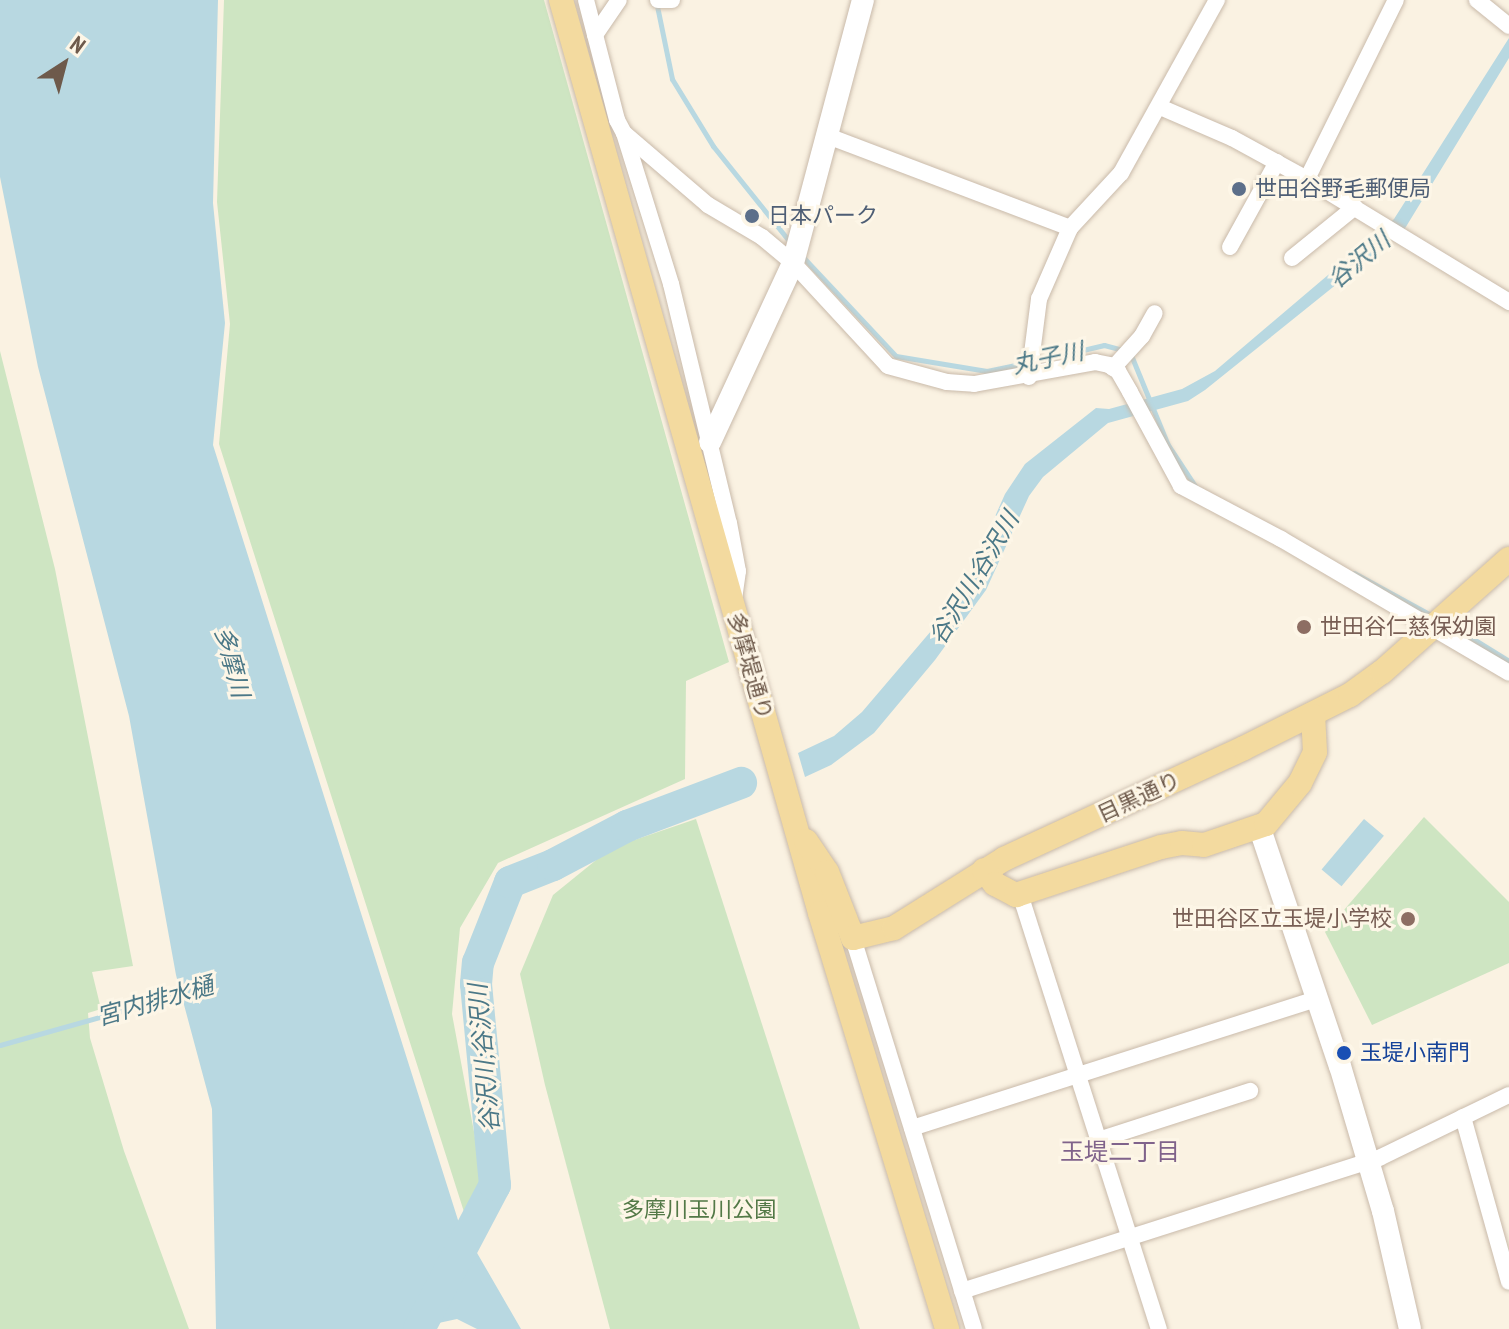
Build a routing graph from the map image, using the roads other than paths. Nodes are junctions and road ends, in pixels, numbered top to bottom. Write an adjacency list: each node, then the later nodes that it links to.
1 (561, 0): 28 (main road, 多摩堤通り)
2 (586, 0): 11 (street)
3 (619, 0): 11 (street)
4 (660, 0): 5 (street)
5 (672, 0)
6 (863, 0): 14 (street)
7 (1396, 0): 16 (street)
8 (1477, 0): 10 (street)
9 (1212, 1): 12 (street)
10 (1509, 26)
11 (595, 35): 13 (street)
12 (1160, 107): 15 (street); 18 (street)
13 (624, 133): 21 (street); 26 (street)
14 (828, 136): 18 (street); 21 (street)
15 (1277, 162): 16 (street); 19 (street)
16 (1307, 179): 17 (street)
17 (1355, 207): 20 (street); 22 (street)
18 (1070, 228): 25 (street)
19 (1230, 247)
20 (1292, 258)
21 (794, 259): 25 (street); 26 (street)
22 (1509, 302)
23 (1155, 313): 24 (street)
24 (1113, 368): 25 (street); 29 (street)
25 (1030, 373)
26 (710, 442): 28 (street)
27 (1509, 559): 29 (main road, 目黒通り)
28 (733, 606): 33 (main road, 多摩堤通り)
29 (1439, 621): 30 (street); 31 (main road, 目黒通り)
30 (1509, 673)
31 (1313, 716): 32 (main road); 34 (main road, 目黒通り)
32 (1259, 826): 35 (main road); 37 (street)
33 (797, 831): 36 (main road); 48 (main road, 多摩堤通り)
34 (984, 870): 35 (main road); 36 (main road, 目黒通り)
35 (1020, 894): 38 (street)
36 (853, 938): 42 (street)
37 (1316, 999): 38 (street); 44 (street)
38 (1080, 1074): 42 (street); 43 (street)
39 (1250, 1091): 43 (street)
40 (1509, 1095): 41 (street)
41 (1463, 1117): 44 (street); 46 (street)
42 (912, 1128): 47 (street)
43 (1098, 1140): 45 (street)
44 (1368, 1160): 45 (street); 51 (street)
45 (1129, 1237): 47 (street); 50 (street)
46 (1509, 1282)
47 (962, 1291): 49 (street)
48 (947, 1329)
49 (974, 1329)
50 (1159, 1329)
51 (1410, 1329)

